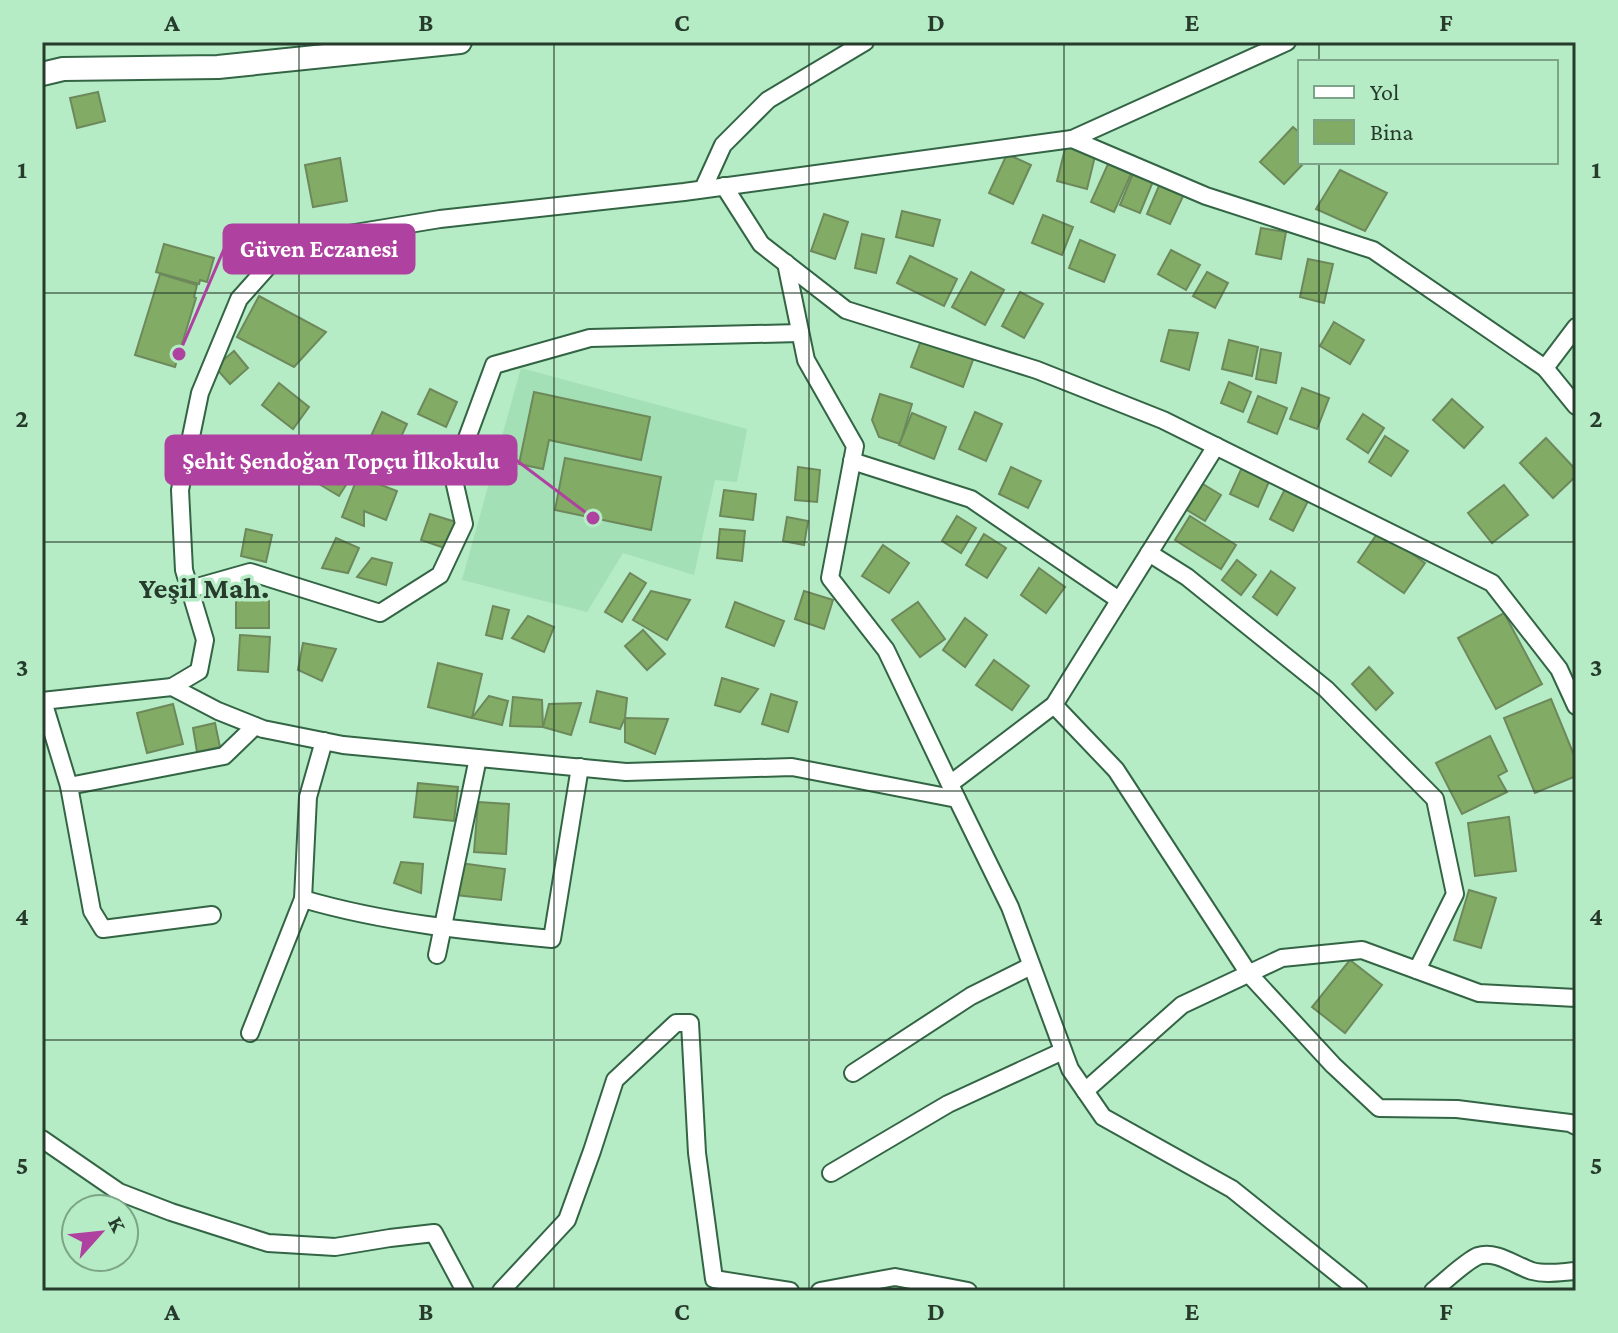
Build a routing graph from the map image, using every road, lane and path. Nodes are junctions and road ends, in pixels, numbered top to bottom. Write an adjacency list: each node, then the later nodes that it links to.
1 (460, 42): 4 (street)
2 (865, 42): 7 (street)
3 (1287, 42): 5 (street)
4 (42, 74)
5 (1072, 139): 6 (street); 11 (street)
6 (724, 186): 7 (street); 8 (street)
7 (703, 189): 16 (street)
8 (786, 263): 10 (street); 13 (street)
9 (1576, 327): 11 (street)
10 (800, 333): 14 (street); 16 (street)
11 (1545, 368): 12 (street)
12 (1576, 406)
13 (1216, 446): 15 (street); 21 (street)
14 (852, 461): 17 (street); 27 (street)
15 (1149, 553): 17 (street); 33 (street)
16 (190, 589): 18 (street)
17 (1119, 600): 20 (street)
18 (172, 687): 19 (street); 22 (street)
19 (42, 701): 26 (street)
20 (1054, 705): 27 (street); 34 (street)
21 (1576, 706)
22 (255, 726): 23 (street); 26 (street)
23 (324, 741): 24 (street); 28 (street)
24 (478, 758): 25 (street); 30 (street)
25 (580, 767): 27 (street); 30 (street)
26 (69, 786): 29 (street)
27 (954, 792): 32 (street)
28 (303, 899): 30 (street); 36 (street)
29 (212, 915)
30 (443, 929): 31 (street)
31 (437, 955)
32 (1031, 966): 37 (street); 38 (street)
33 (1417, 970): 34 (street); 35 (street)
34 (1249, 974): 39 (street); 40 (street)
35 (1576, 998)
36 (250, 1033)
37 (1063, 1051): 39 (street); 42 (street)
38 (853, 1073)
39 (1085, 1091): 49 (street)
40 (1576, 1126)
41 (42, 1139): 44 (street)
42 (831, 1173)
43 (1576, 1271): 50 (street)
44 (465, 1291)
45 (501, 1291): 46 (street)
46 (790, 1291)
47 (820, 1291): 48 (street)
48 (968, 1291)
49 (1359, 1291)
50 (1433, 1291)

